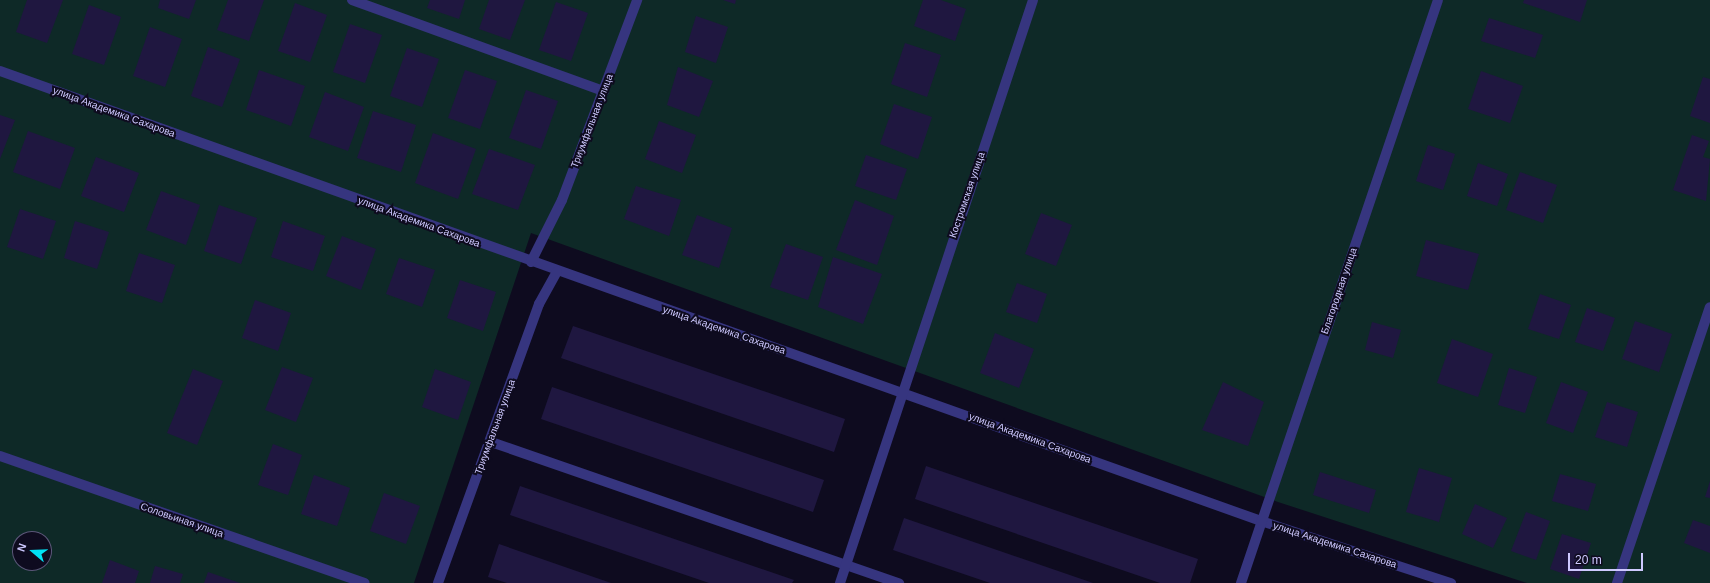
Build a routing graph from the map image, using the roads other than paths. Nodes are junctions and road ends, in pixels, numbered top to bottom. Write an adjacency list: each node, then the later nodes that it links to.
1 (352, 0): 6 (street)
2 (637, 0): 6 (street, Триумфальная улица)
3 (1033, 0): 10 (street, Костромская улица)
4 (1438, 0): 13 (street, Благородная улица)
5 (0, 71): 7 (street, улица Академика Сахарова)
6 (604, 91): 7 (street, Триумфальная улица)
7 (531, 262): 8 (street, улица Академика Сахарова)
8 (557, 272): 10 (street, улица Академика Сахарова); 11 (street, Триумфальная улица)
9 (1710, 307): 21 (street)
10 (901, 391): 13 (street, улица Академика Сахарова); 14 (street, Костромская улица)
11 (491, 442): 14 (street); 17 (street, Триумфальная улица)
12 (0, 456): 16 (street, Соловьиная улица)
13 (1261, 521): 15 (street, улица Академика Сахарова); 20 (street, Благородная улица)
14 (846, 566): 18 (street, Костромская улица); 19 (street)
15 (1447, 582)
16 (365, 583)
17 (438, 583)
18 (840, 583)
19 (898, 583)
20 (1241, 583)
21 (1616, 583)

